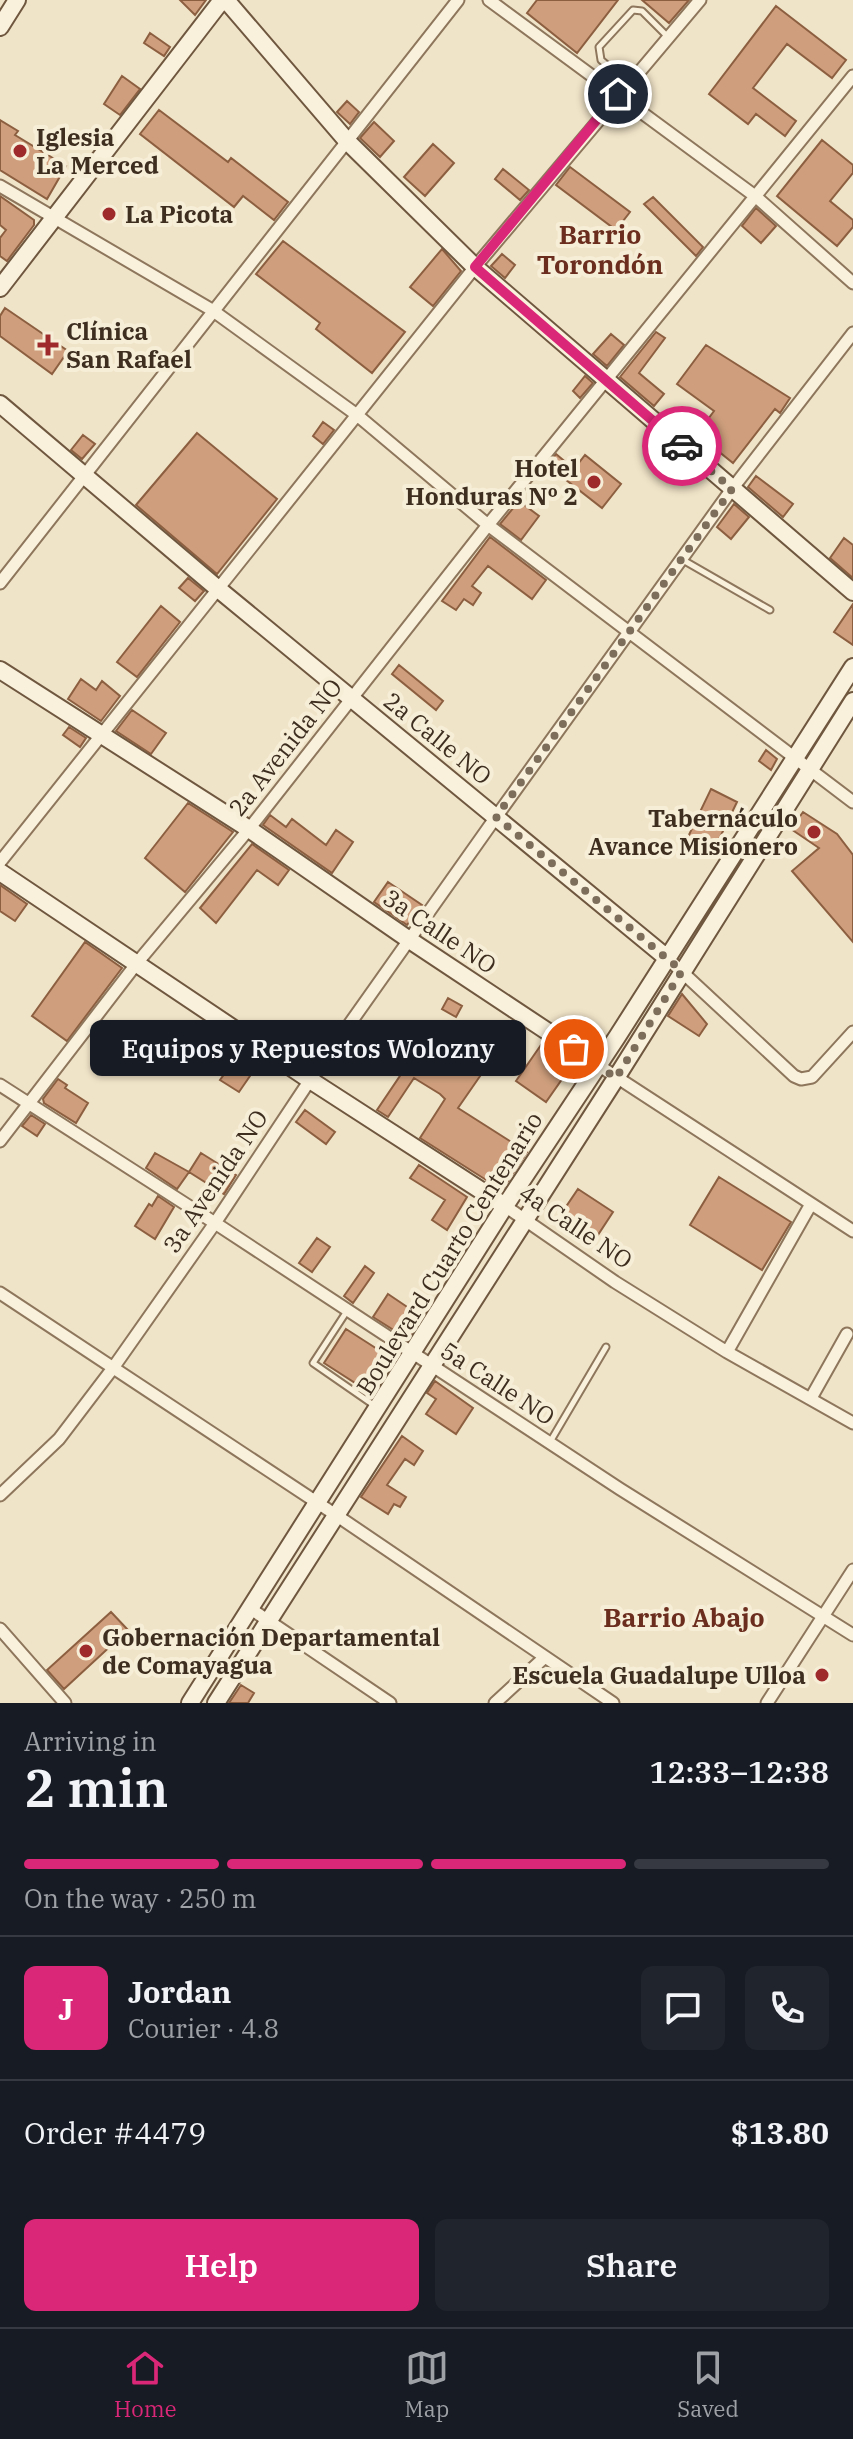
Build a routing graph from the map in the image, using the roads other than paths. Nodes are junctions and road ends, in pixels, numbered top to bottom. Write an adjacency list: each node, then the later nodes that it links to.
1 (17, 0): 6 (street)
2 (224, 0): 11 (street); 14 (street)
3 (458, 0): 11 (street)
4 (489, 0): 10 (street)
5 (700, 0): 7 (street)
6 (0, 27)
7 (668, 37): 9 (street); 9 (lane)
8 (853, 76): 13 (street, 2a Avenida NO)
9 (628, 83): 10 (street)
10 (618, 94): 13 (street); 15 (street)
11 (347, 141): 15 (street); 18 (street)
12 (0, 186): 14 (street)
13 (755, 196): 16 (street); 20 (street, 2a Avenida NO)
14 (53, 220): 17 (street); 18 (street)
15 (475, 267): 20 (street); 22 (street)
16 (853, 283)
17 (0, 288)
18 (212, 310): 22 (street); 23 (street)
19 (853, 333): 24 (street, 3a Avenida NO)
20 (606, 381): 24 (street); 25 (street, 2a Avenida NO)
21 (0, 404): 23 (street, 2a Calle NO)
22 (357, 415): 25 (street); 28 (street)
23 (83, 475): 27 (street); 28 (street, 2a Calle NO)
24 (732, 489): 26 (street, 3a Avenida NO); 29 (street)
25 (488, 525): 31 (street); 34 (street, 2a Avenida NO)
26 (682, 559): 30 (lane); 31 (street, 3a Avenida NO)
27 (0, 583)
28 (217, 588): 34 (street, 2a Calle NO); 36 (street)
29 (853, 592)
30 (770, 610)
31 (630, 631): 37 (street); 40 (street, 3a Avenida NO)
32 (853, 667): 37 (street, Boulevard Cuarto Centenario)
33 (0, 670): 36 (street, 3a Calle NO)
34 (351, 698): 40 (street, 2a Calle NO); 41 (street, 2a Avenida NO)
35 (853, 701): 38 (street, Boulevard Cuarto Centenario)
36 (101, 735): 41 (street, 3a Calle NO); 42 (street)
37 (795, 756): 38 (street); 45 (street, Boulevard Cuarto Centenario)
38 (811, 768): 39 (street); 47 (street, Boulevard Cuarto Centenario)
39 (853, 802)
40 (496, 817): 44 (street, 3a Avenida NO); 45 (street, 2a Calle NO)
41 (249, 829): 44 (street, 3a Calle NO); 46 (street, 2a Avenida NO)
42 (0, 862)
43 (0, 872): 46 (street, 4a Calle NO)
44 (408, 939): 49 (street, 3a Calle NO); 51 (street, 3a Avenida NO)
45 (667, 958): 47 (street, 2a Calle NO); 49 (street, Boulevard Cuarto Centenario)
46 (137, 963): 51 (street, 4a Calle NO); 53 (street, 2a Avenida NO)
47 (682, 971): 48 (street, 2a Calle NO); 50 (street, Boulevard Cuarto Centenario)
48 (853, 1032)
49 (598, 1065): 50 (street, 3a Calle NO); 56 (street, Boulevard Cuarto Centenario)
50 (616, 1078): 55 (street, 3a Calle NO); 57 (street, Boulevard Cuarto Centenario)
51 (310, 1080): 56 (street, 4a Calle NO); 58 (street, 3a Avenida NO)
52 (0, 1085): 53 (street, 5a Calle NO)
53 (27, 1104): 54 (street, 2a Avenida NO); 58 (street, 5a Calle NO)
54 (0, 1141)
55 (811, 1204): 59 (street, 3a Calle NO); 64 (street)
56 (505, 1206): 57 (street, 4a Calle NO); 65 (street, Boulevard Cuarto Centenario)
57 (524, 1220): 64 (street, 4a Calle NO); 66 (street, Boulevard Cuarto Centenario)
58 (215, 1223): 61 (street, 5a Calle NO); 67 (street, 3a Avenida NO)
59 (853, 1231)
60 (0, 1293): 67 (street)
61 (348, 1310): 65 (street, 5a Calle NO); 69 (lane)
62 (847, 1334): 68 (street)
63 (606, 1347): 71 (lane)
64 (727, 1352): 68 (street, 4a Calle NO)
65 (414, 1353): 66 (street, 5a Calle NO); 69 (street, Boulevard Cuarto Centenario)
66 (431, 1365): 71 (street, 5a Calle NO); 74 (street, Boulevard Cuarto Centenario)
67 (113, 1368): 72 (street, 3a Avenida NO); 73 (street)
68 (811, 1398): 70 (street, 4a Calle NO)
69 (379, 1409): 73 (street, Boulevard Cuarto Centenario)
70 (853, 1423)
71 (549, 1443): 77 (street, 5a Calle NO)
72 (0, 1495)
73 (319, 1504): 74 (street); 76 (street, Boulevard Cuarto Centenario)
74 (336, 1515): 78 (street, Boulevard Cuarto Centenario); 81 (street)
75 (853, 1570): 77 (street)
76 (251, 1609): 78 (street); 83 (street, Boulevard Cuarto Centenario)
77 (826, 1616): 80 (street, 5a Calle NO); 88 (street)
78 (268, 1621): 84 (street, Boulevard Cuarto Centenario); 85 (street)
79 (0, 1629): 82 (street)
80 (853, 1635)
81 (545, 1657): 86 (street); 87 (street)
82 (65, 1703)
83 (190, 1703)
84 (216, 1703)
85 (390, 1703)
86 (495, 1703)
87 (613, 1703)
88 (767, 1703)

